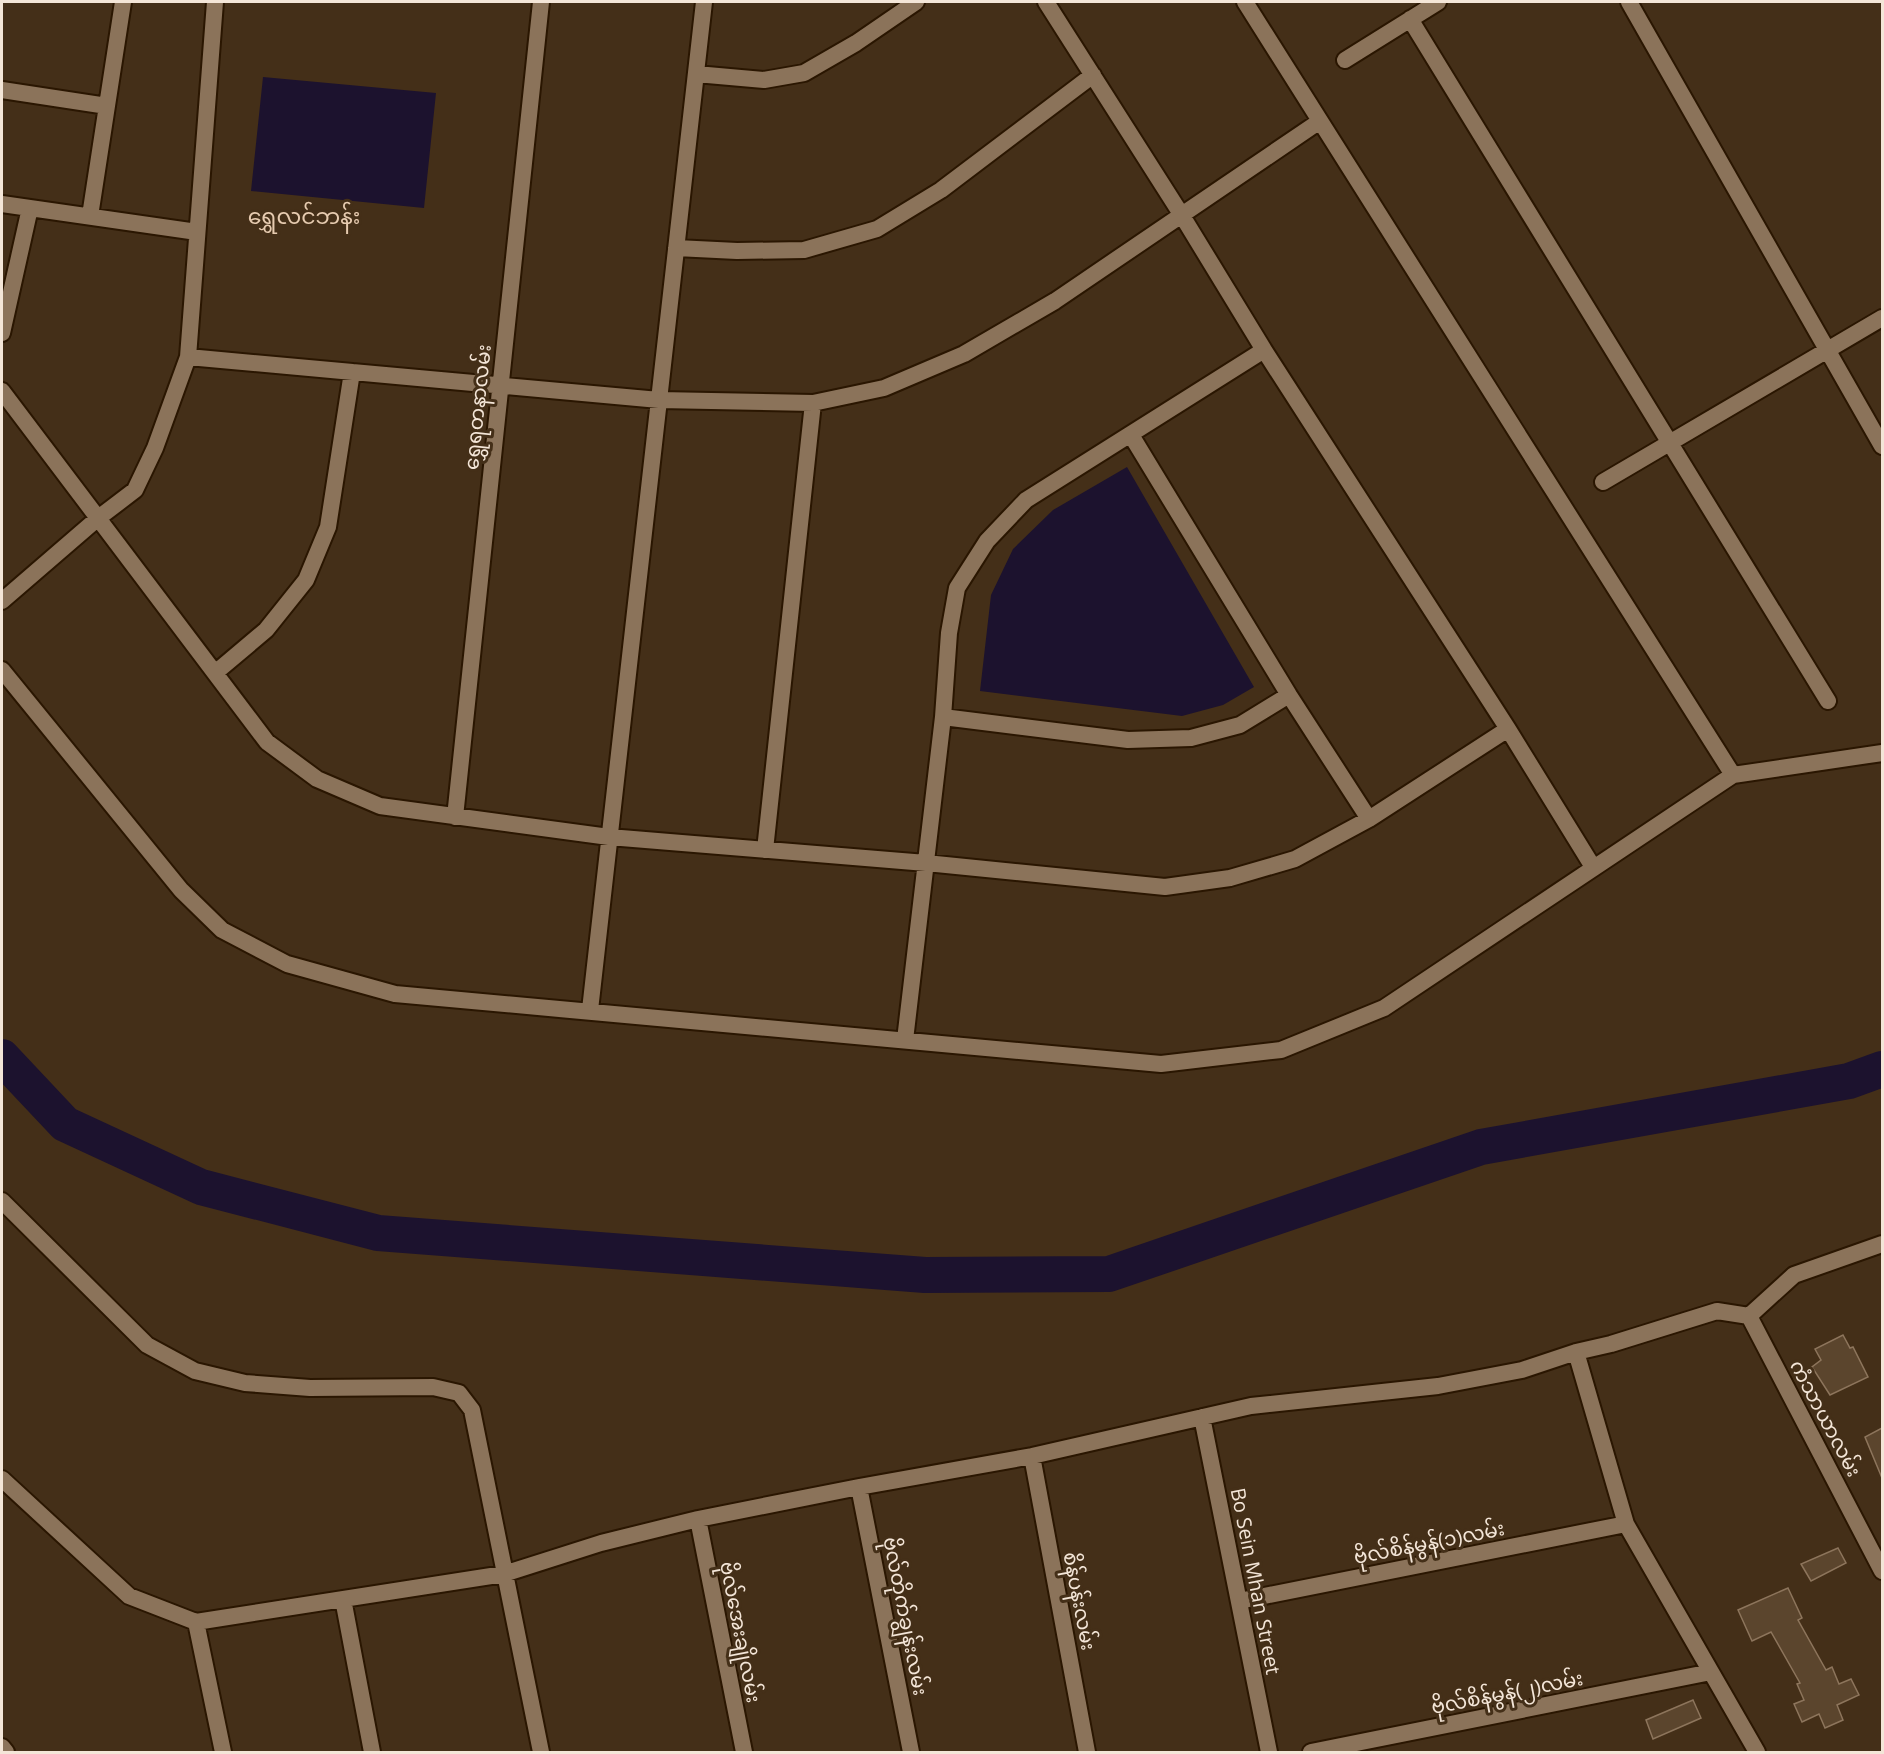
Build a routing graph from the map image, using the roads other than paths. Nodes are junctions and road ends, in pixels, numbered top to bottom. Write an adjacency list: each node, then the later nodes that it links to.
1 (123, 2): 15 (street)
2 (215, 2): 21 (street)
3 (541, 2): 29 (street, ရွှေရတနာလမ်း)
4 (704, 2): 12 (street)
5 (916, 2): 12 (street)
6 (1046, 2): 13 (street)
7 (1245, 2): 16 (street)
8 (1438, 2): 10 (street)
9 (1629, 2): 26 (street)
10 (1410, 19): 11 (street); 34 (street)
11 (1345, 60)
12 (696, 74): 22 (street)
13 (1093, 75): 19 (street); 22 (street)
14 (2, 90): 15 (street)
15 (107, 106): 20 (street)
16 (1320, 121): 19 (street); 46 (street)
17 (2, 204): 18 (street)
18 (30, 208): 20 (street); 24 (street)
19 (1181, 214): 25 (street); 32 (street)
20 (90, 216): 21 (street)
21 (197, 231): 27 (street)
22 (676, 248): 31 (street)
23 (1882, 318): 26 (street)
24 (2, 333)
25 (1264, 350): 33 (street); 44 (street)
26 (1828, 351): 34 (street); 35 (street)
27 (188, 357): 28 (street); 37 (street)
28 (352, 372): 29 (street); 40 (street)
29 (500, 387): 31 (street); 47 (street, ရွှေရတနာလမ်း)
30 (2, 391): 37 (street)
31 (659, 400): 32 (street); 49 (street)
32 (813, 403): 50 (street)
33 (1131, 435): 41 (street); 43 (street)
34 (1669, 442): 36 (street); 42 (street)
35 (1882, 446)
36 (1603, 482)
37 (97, 519): 38 (street); 40 (street)
38 (2, 601)
39 (2, 670): 53 (street)
40 (214, 673): 47 (street)
41 (1289, 695): 43 (street); 48 (street)
42 (1828, 700)
43 (943, 717): 51 (street)
44 (1508, 729): 48 (street); 52 (street)
45 (1882, 753): 46 (street)
46 (1732, 775): 52 (street)
47 (455, 817): 49 (street)
48 (1369, 819): 51 (street)
49 (609, 837): 50 (street); 53 (street)
50 (765, 850): 51 (street)
51 (926, 863): 54 (street)
52 (1593, 867): 54 (street)
53 (590, 1010): 54 (street)
54 (905, 1040)
55 (2, 1201): 66 (street)
56 (1882, 1244): 57 (street)
57 (1749, 1316): 58 (street); 65 (street, ကံသာယာလမ်း)
58 (1576, 1352): 59 (street); 64 (street)
59 (1202, 1417): 60 (street); 68 (street, Bo Sein Mhan Street)
60 (1032, 1456): 62 (street); 78 (street, စိန်ပန်းလမ်း)
61 (2, 1479): 69 (street)
62 (860, 1487): 63 (street); 77 (street, ဗိုလ်တိုက်ချွန်းလမ်း)
63 (698, 1519): 66 (street); 76 (street, ဗိုလ်အေးချိုလမ်း)
64 (1626, 1524): 68 (street, ဗိုလ်စိန်မွန်(၁)လမ်း); 70 (street)
65 (1882, 1571)
66 (504, 1574): 67 (street); 75 (street)
67 (343, 1599): 69 (street); 74 (street)
68 (1239, 1601): 79 (street, Bo Sein Mhan Street)
69 (196, 1622): 73 (street)
70 (1711, 1672): 80 (street, ဗိုလ်စိန်မွန်(၂)လမ်း); 81 (street)
71 (2, 1747): 72 (street)
72 (6, 1752)
73 (223, 1752)
74 (372, 1752)
75 (541, 1752)
76 (744, 1752)
77 (911, 1752)
78 (1087, 1752)
79 (1269, 1752)
80 (1311, 1752)
81 (1757, 1752)

